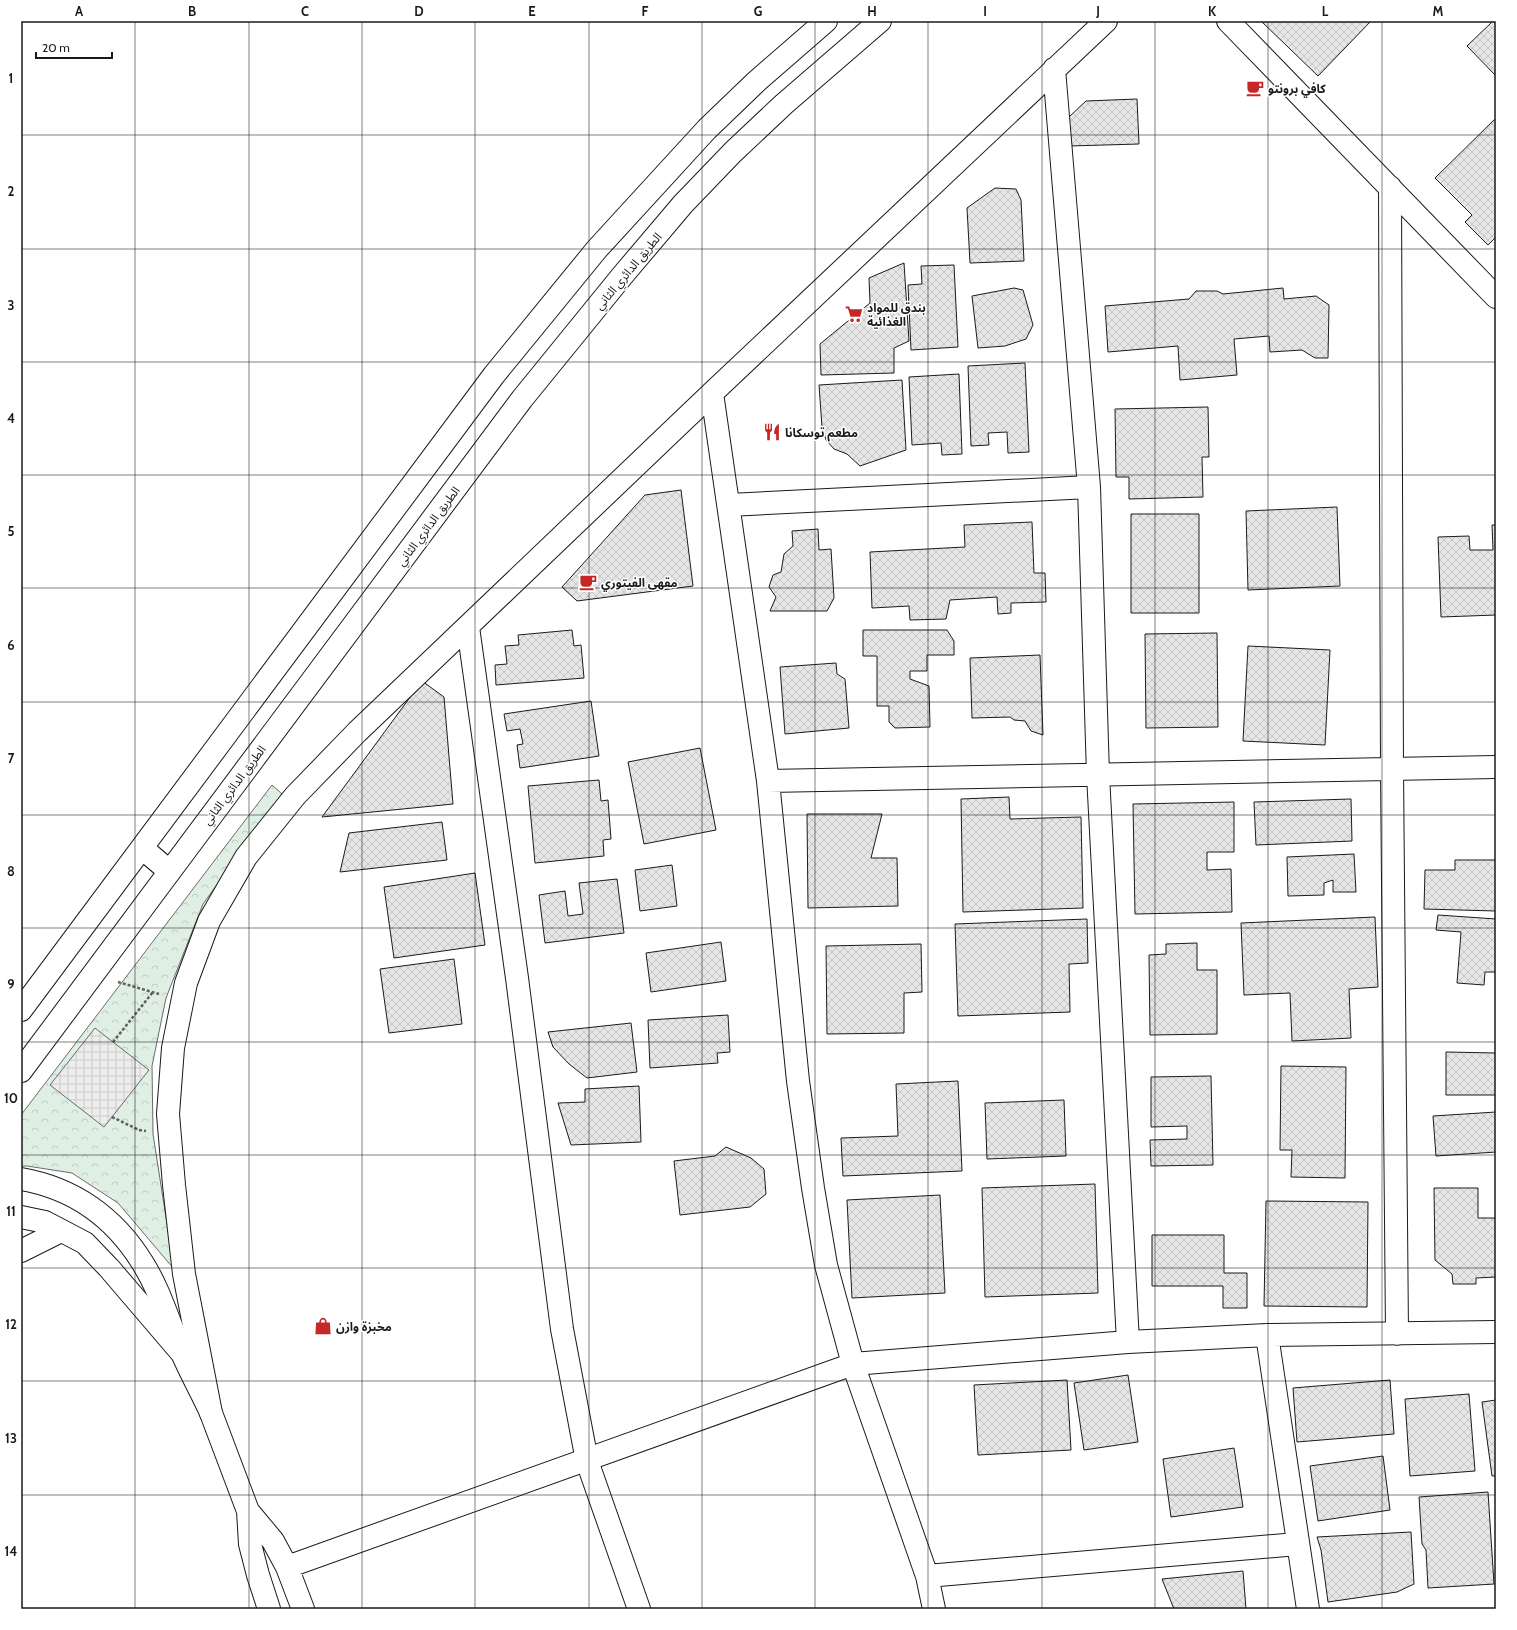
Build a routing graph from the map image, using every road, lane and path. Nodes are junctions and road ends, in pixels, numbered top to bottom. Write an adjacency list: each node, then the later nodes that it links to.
1 (826, 21): 16 (street)
2 (880, 21): 17 (street, الطريق الدائري الثاني)
3 (1106, 21): 5 (street)
4 (1228, 21): 6 (street)
5 (1054, 69): 8 (street); 9 (street)
6 (1390, 187): 7 (street); 13 (street)
7 (1496, 297)
8 (712, 393): 10 (street); 11 (street)
9 (1089, 487): 10 (street); 14 (street)
10 (729, 505): 15 (street)
11 (468, 627): 20 (street); 37 (street)
12 (1496, 767): 13 (street)
13 (1392, 769): 14 (street); 31 (street)
14 (1098, 775): 15 (street); 33 (street)
15 (768, 781): 35 (street)
16 (142, 848): 17 (street); 21 (street)
17 (169, 871): 18 (street, الطريق الدائري الثاني)
18 (92, 975): 19 (path); 23 (street, الطريق الدائري الثاني)
19 (153, 992): 20 (path); 22 (path)
20 (182, 1001): 25 (street)
21 (21, 1010)
22 (113, 1042)
23 (21, 1070)
24 (112, 1117): 25 (path)
25 (170, 1135): 36 (street)
26 (21, 1180): 34 (street)
27 (21, 1217): 28 (street)
28 (61, 1231): 29 (street); 34 (street)
29 (21, 1251)
30 (1496, 1332): 31 (street)
31 (1397, 1334): 32 (street)
32 (1267, 1336): 33 (street); 39 (street)
33 (1128, 1342): 35 (street)
34 (182, 1353): 36 (street)
35 (853, 1364): 37 (street); 41 (street)
36 (211, 1413): 38 (street)
37 (587, 1461): 40 (street); 44 (street)
38 (248, 1511): 40 (street); 42 (street)
39 (1297, 1544): 41 (street); 46 (street)
40 (287, 1567): 43 (street)
41 (928, 1576): 45 (street)
42 (269, 1609)
43 (303, 1609)
44 (639, 1609)
45 (934, 1609)
46 (1308, 1609)

